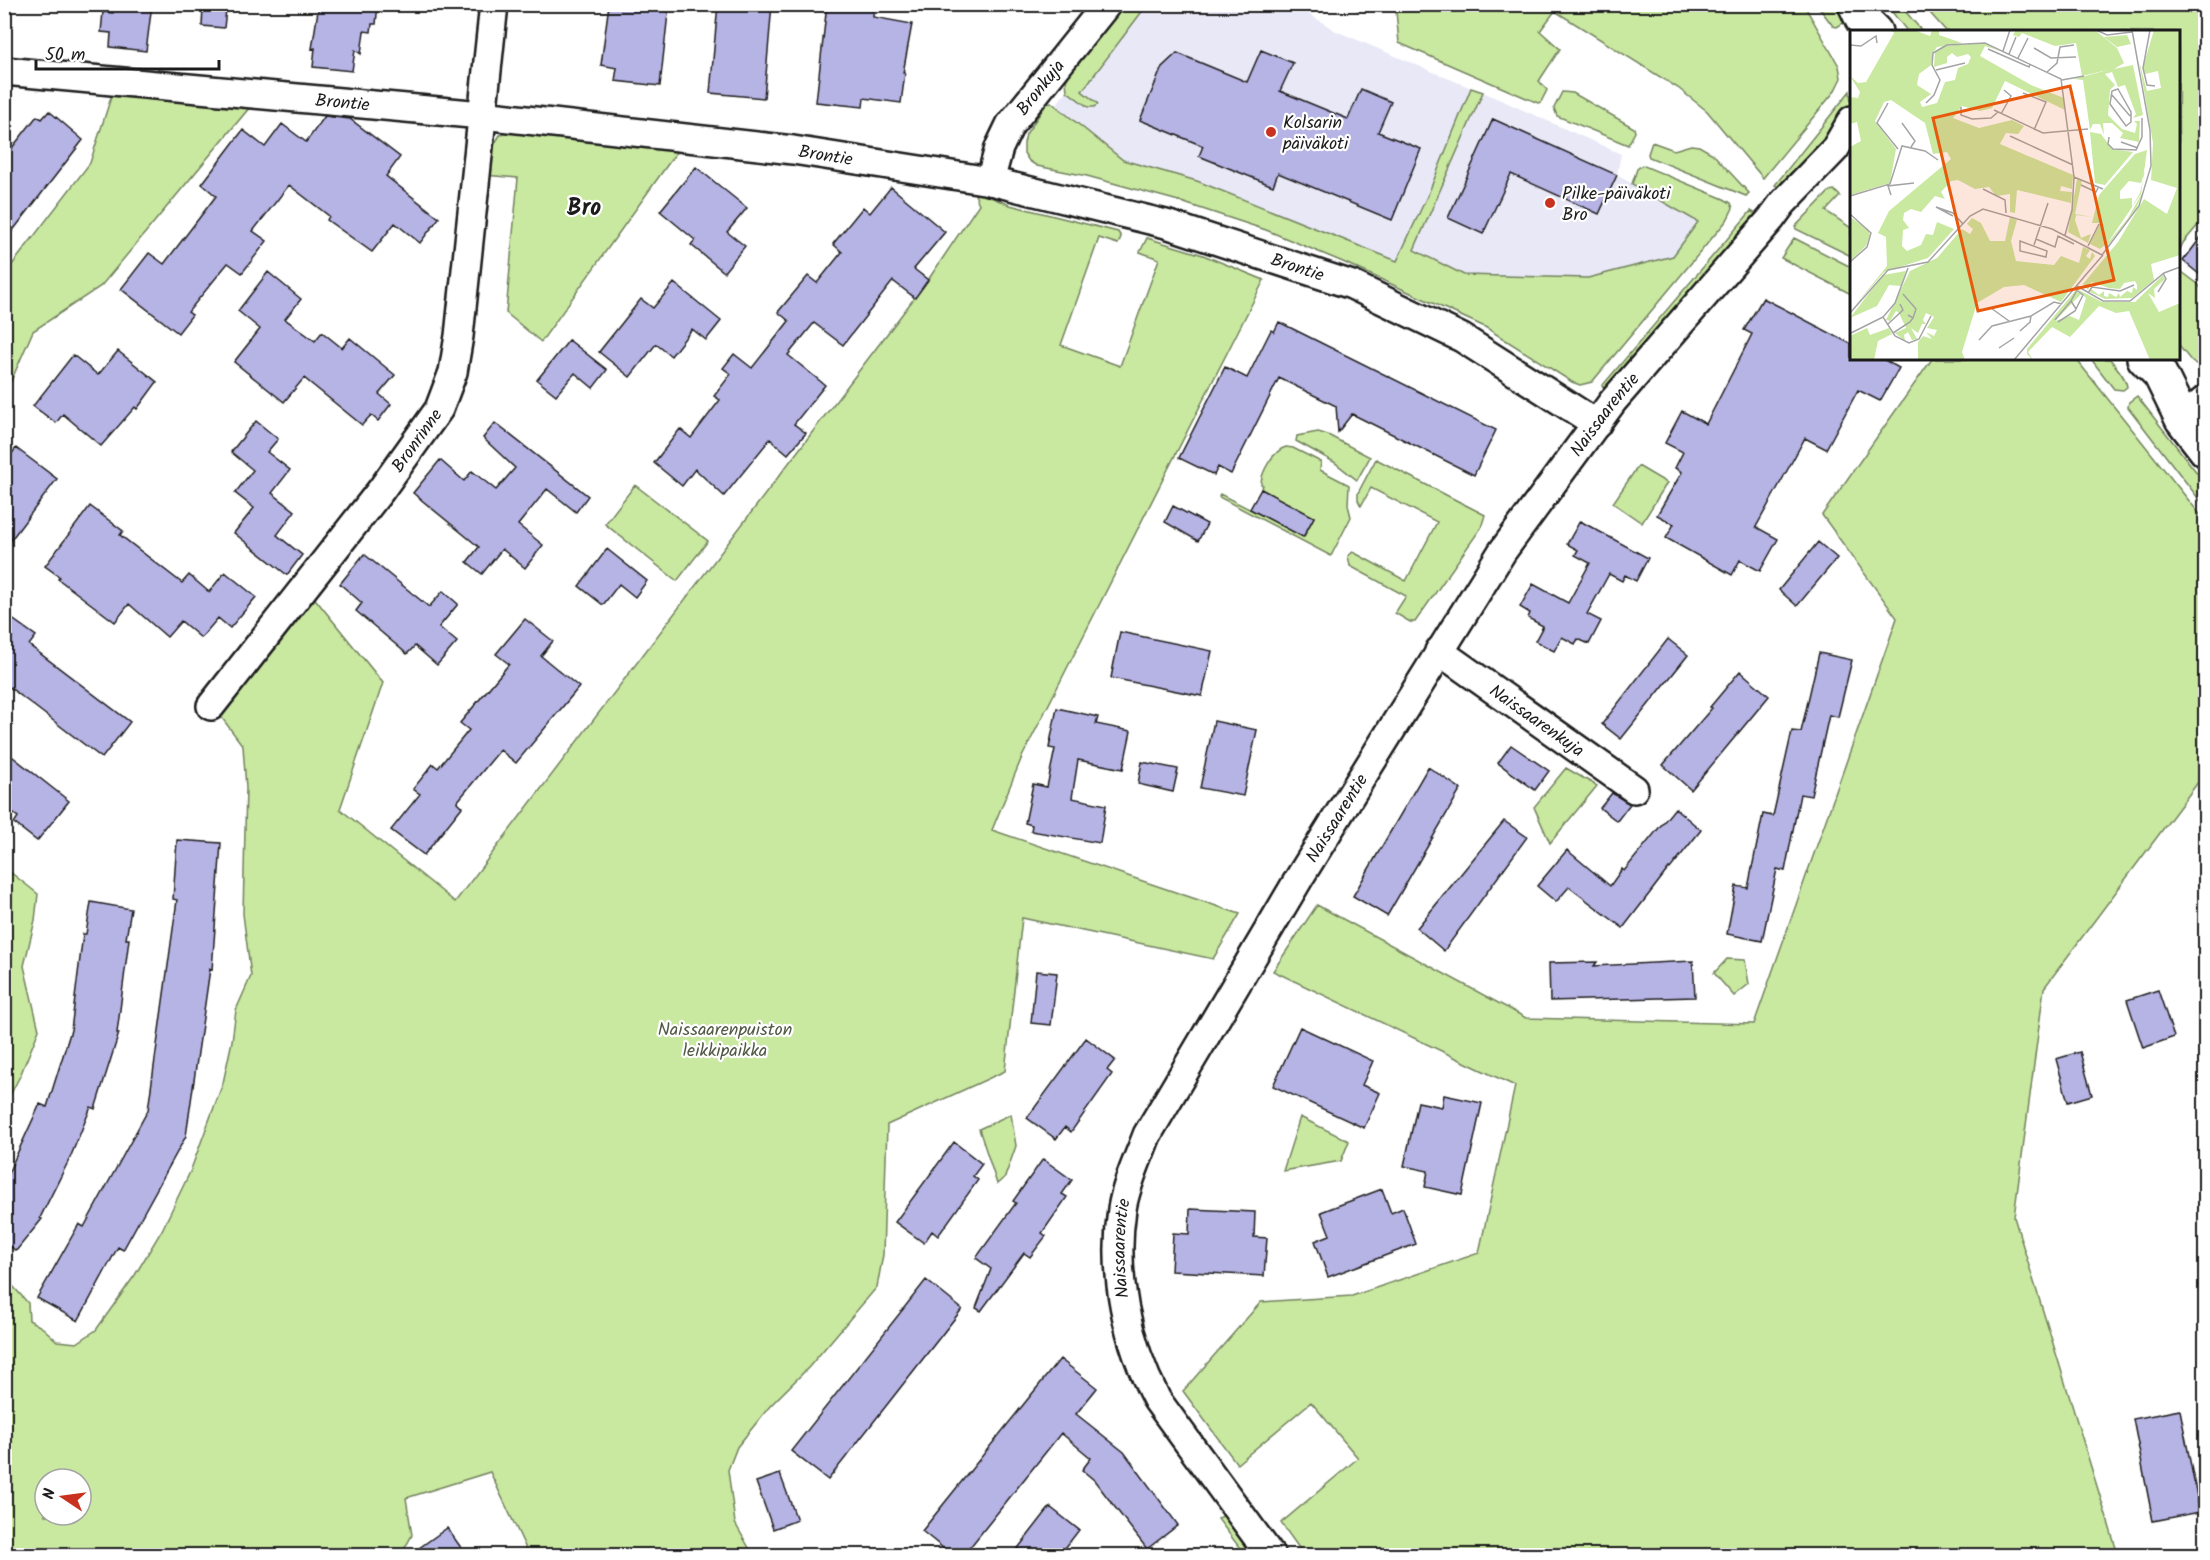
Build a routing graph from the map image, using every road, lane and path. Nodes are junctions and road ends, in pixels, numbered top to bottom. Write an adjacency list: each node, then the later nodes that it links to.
1 (494, 4): 8 (street, Bronrinne)
2 (1107, 4): 11 (street, Bronkuja)
3 (1855, 4): 5 (main road)
4 (1877, 4): 6 (main road)
5 (1873, 30)
6 (1892, 30)
7 (4, 71): 8 (street, Brontie)
8 (482, 115): 11 (street, Brontie); 18 (street, Bronrinne)
9 (1850, 123): 10 (street, Naissaarentie)
10 (1843, 146): 15 (street, Naissaarentie)
11 (990, 181): 15 (street, Brontie)
12 (2127, 360): 14 (main road)
13 (2146, 360): 14 (main road)
14 (2194, 409): 16 (main road)
15 (1597, 424): 17 (street, Naissaarentie)
16 (2205, 450)
17 (1439, 651): 19 (street, Naissaarenkuja); 20 (street, Naissaarentie)
18 (211, 706)
19 (1635, 789)
20 (1271, 1556)

